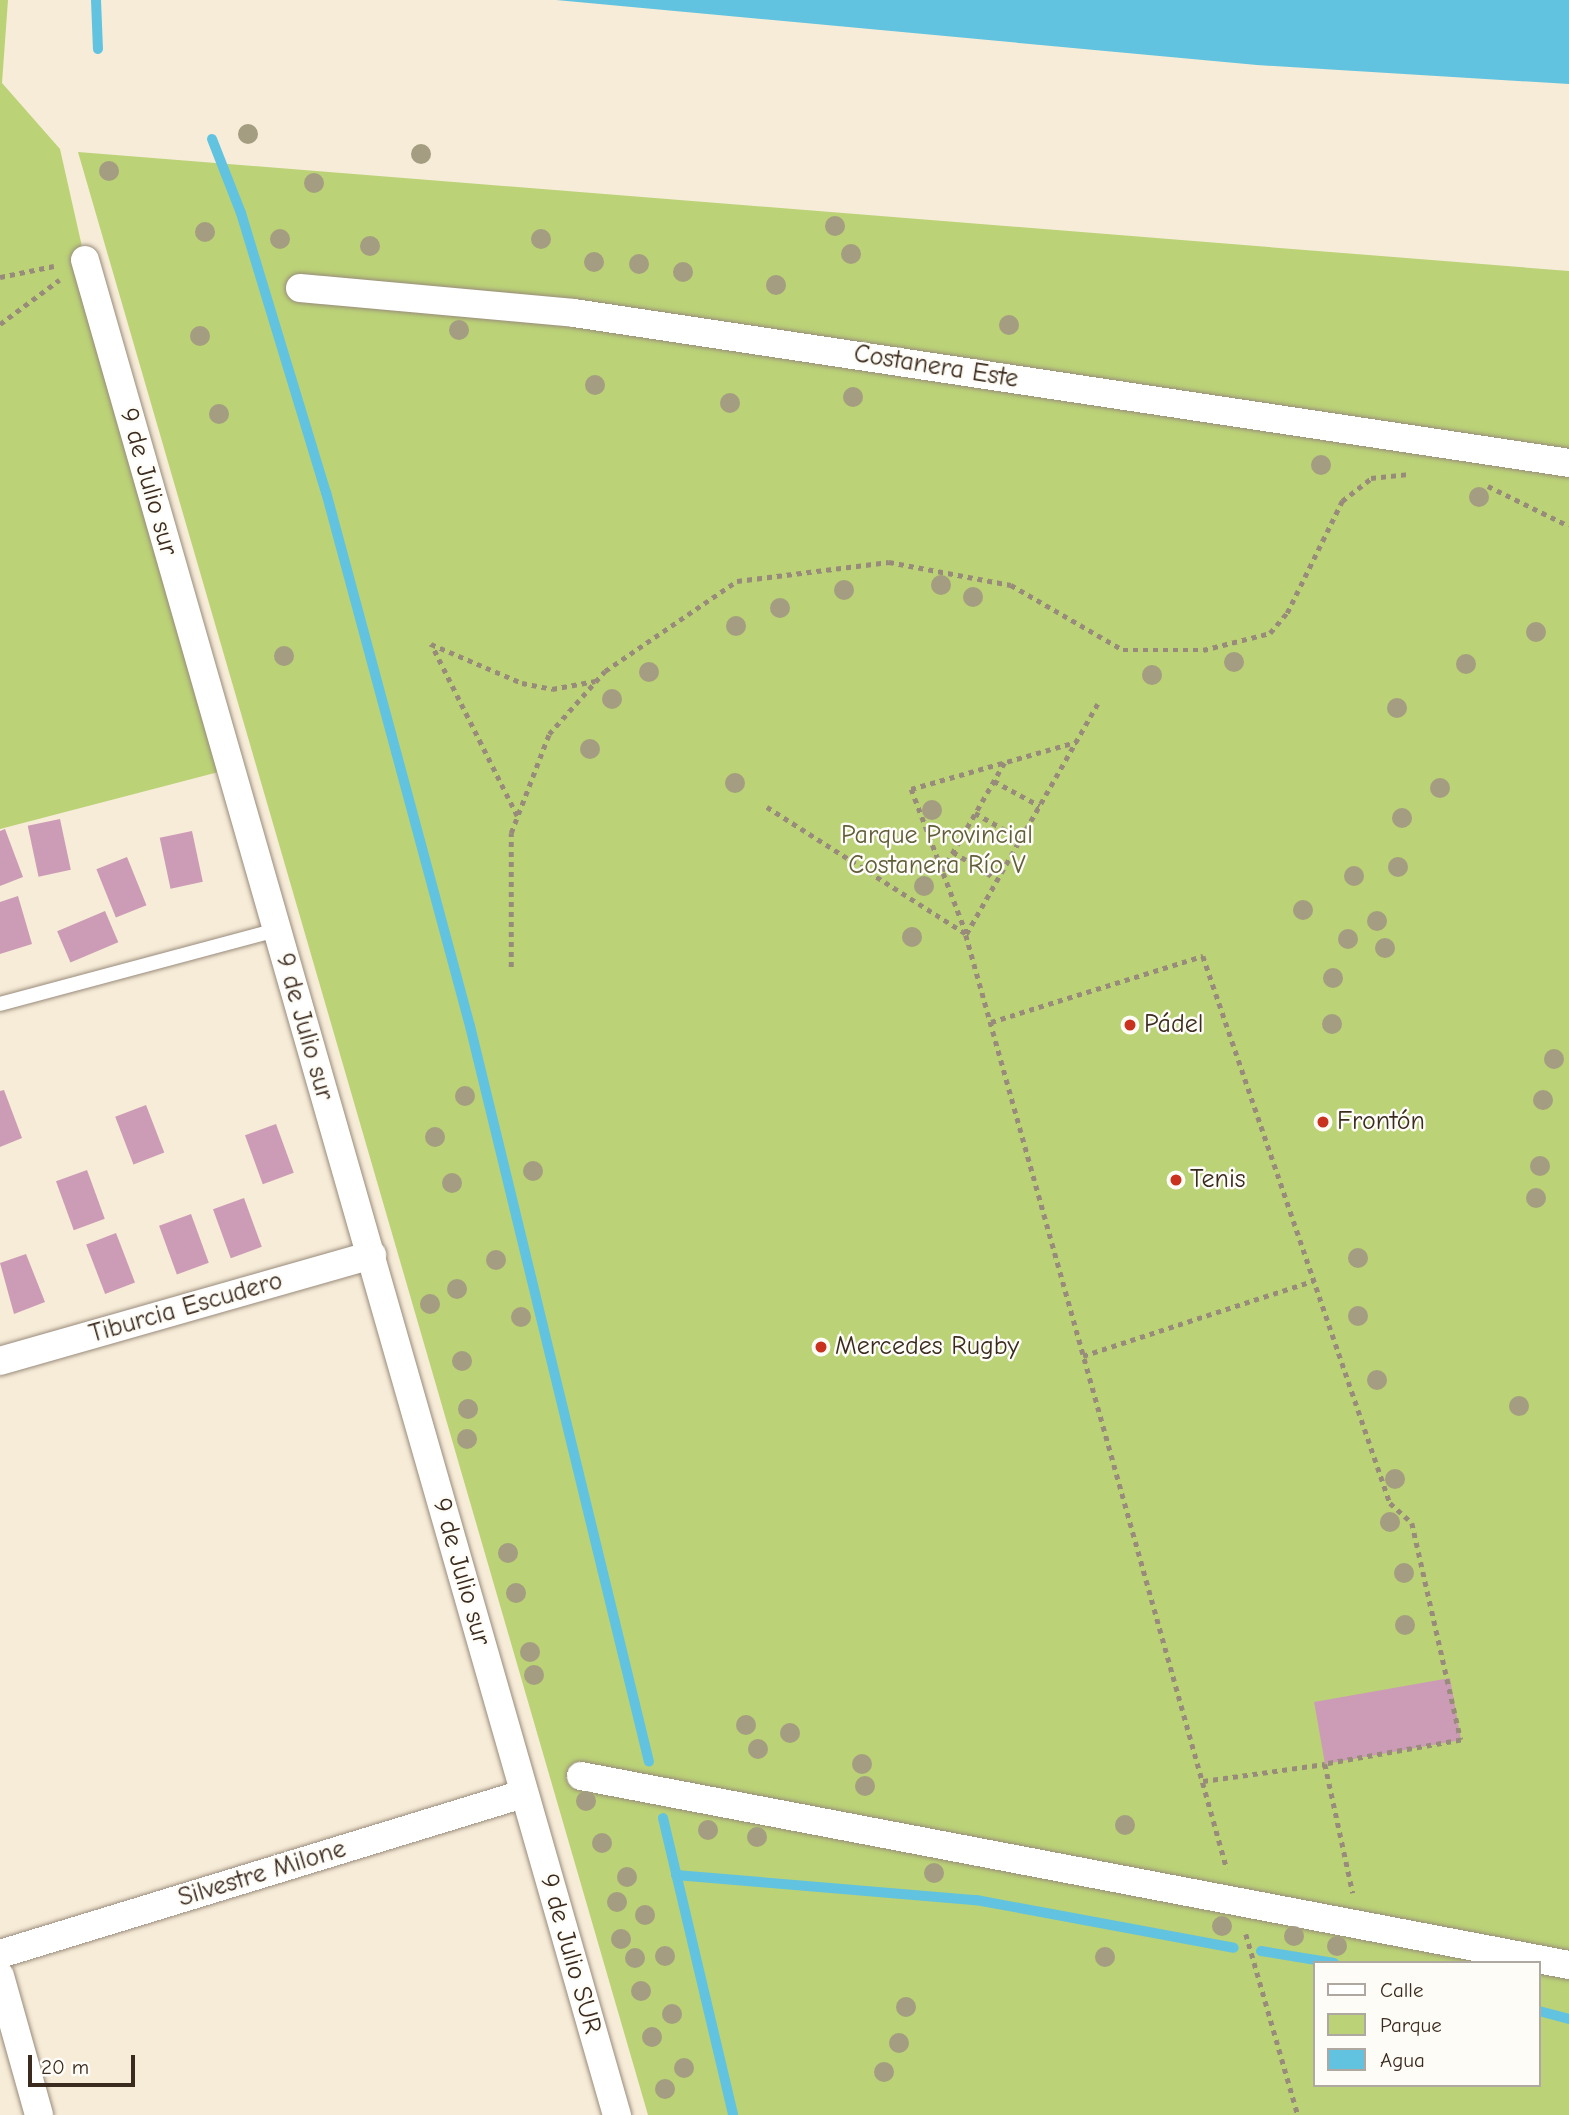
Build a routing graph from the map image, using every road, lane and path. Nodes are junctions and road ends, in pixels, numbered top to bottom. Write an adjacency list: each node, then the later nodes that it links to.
1 (85, 260): 2 (path); 4 (path); 22 (street, 9 de Julio sur)
2 (0, 277)
3 (300, 288): 5 (street, Costanera Este)
4 (0, 324)
5 (1569, 463)
6 (1419, 474): 9 (path)
7 (1481, 484): 8 (path)
8 (1569, 526)
9 (597, 680): 17 (path); 17 (path)
10 (1098, 704): 11 (path)
11 (1076, 742): 12 (path); 14 (path)
12 (1004, 762): 13 (path); 20 (path)
13 (994, 781): 14 (path); 16 (path)
14 (1040, 806): 18 (path)
15 (767, 807): 23 (path)
16 (975, 813): 18 (path); 19 (path)
17 (517, 817): 24 (path)
18 (1021, 839): 21 (path)
19 (953, 852): 20 (path); 21 (path)
20 (942, 871): 23 (path)
21 (998, 880): 23 (path)
22 (276, 930): 25 (lane); 27 (street, 9 de Julio sur)
23 (966, 935): 26 (path)
24 (511, 967)
25 (0, 1004)
26 (990, 1023): 28 (path); 29 (path)
27 (372, 1255): 30 (street, Tiburcia Escudero); 34 (street, 9 de Julio sur)
28 (1313, 1282): 29 (path); 31 (path)
29 (1083, 1356): 33 (path)
30 (0, 1361)
31 (1325, 1764): 33 (path); 36 (path)
32 (581, 1776): 35 (street)
33 (1203, 1781): 35 (path)
34 (523, 1794): 37 (street, Silvestre Milone); 41 (street, 9 de Julio SUR)
35 (1237, 1904): 36 (street); 42 (path)
36 (1360, 1926): 38 (street)
37 (0, 1954)
38 (1569, 1965)
39 (0, 1976): 40 (street)
40 (39, 2115)
41 (617, 2115)
42 (1298, 2115)

